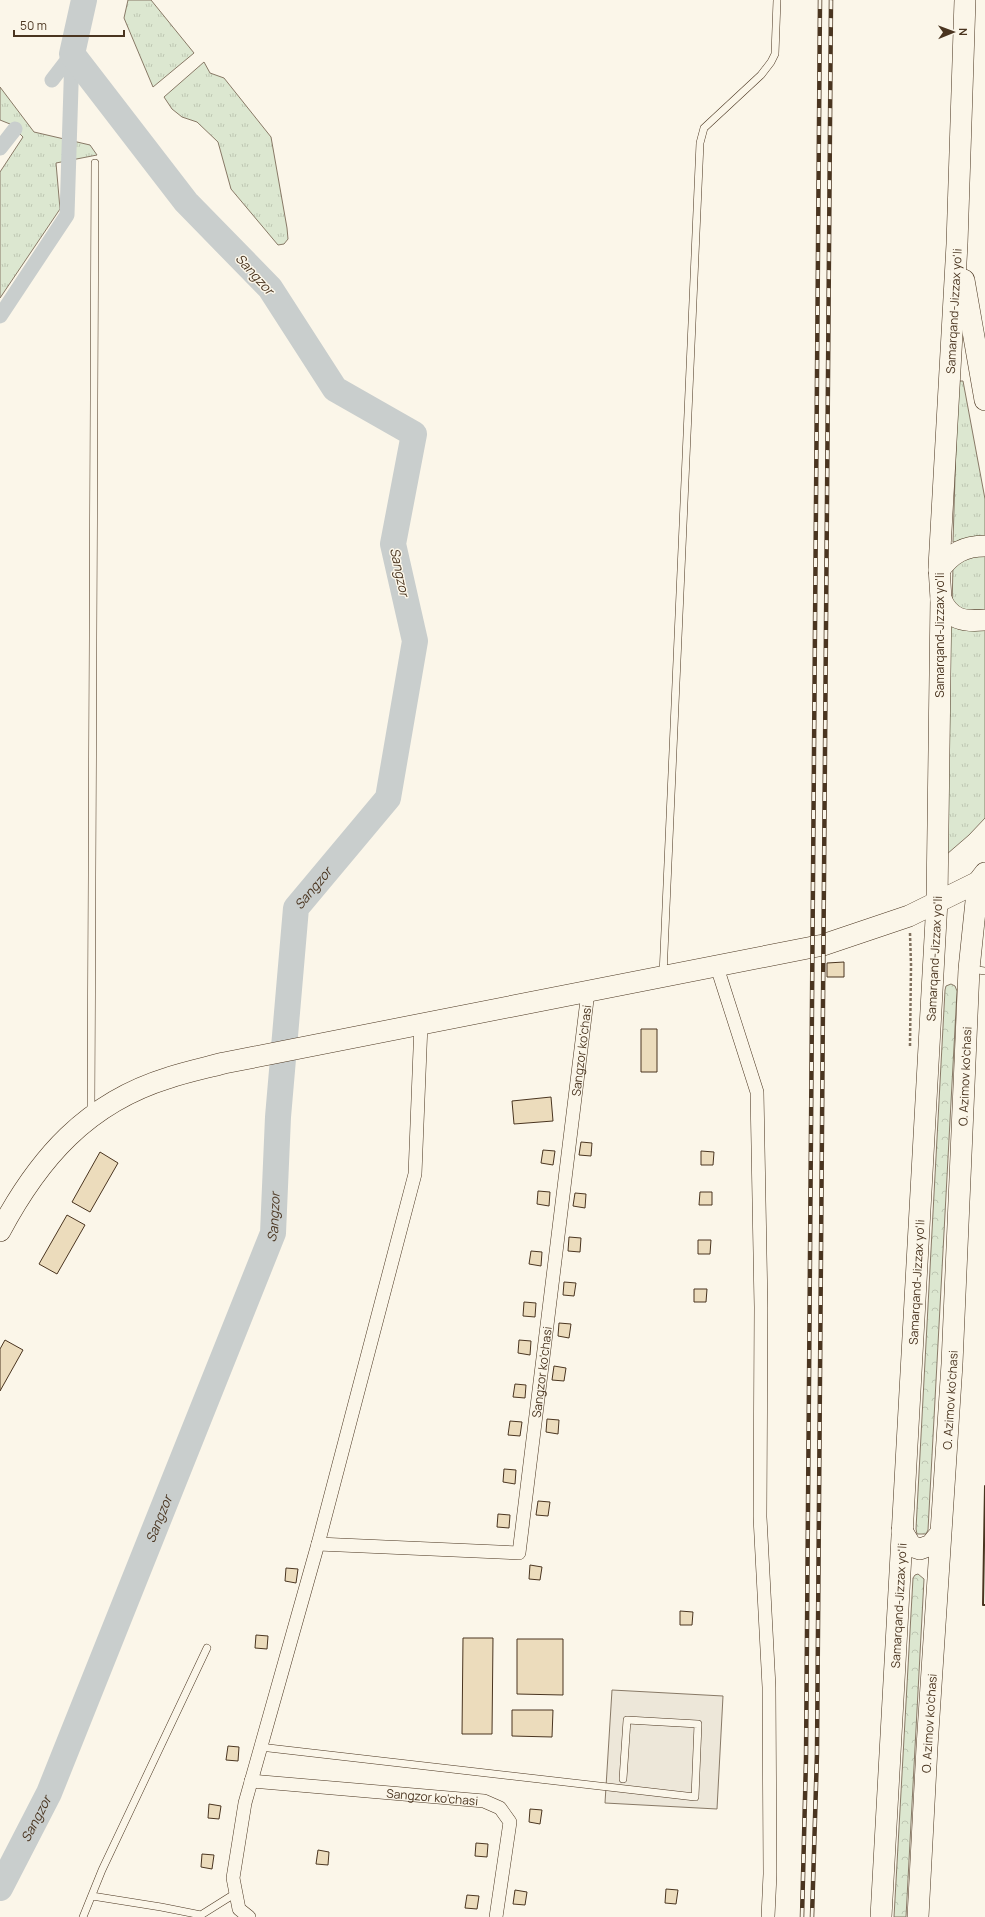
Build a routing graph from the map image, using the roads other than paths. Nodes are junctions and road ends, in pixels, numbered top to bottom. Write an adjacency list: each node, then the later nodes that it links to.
1 (777, 0): 14 (lane)
2 (965, 0): 4 (main road, Samarqand-Jizzax yo'li)
3 (95, 163): 17 (lane)
4 (957, 244): 5 (main road); 7 (main road, Samarqand-Jizzax yo'li)
5 (985, 400)
6 (985, 546): 7 (main road)
7 (939, 570): 8 (main road, Samarqand-Jizzax yo'li)
8 (941, 600): 9 (main road); 11 (main road, Samarqand-Jizzax yo'li)
9 (985, 620)
10 (982, 878): 11 (main road); 13 (main road, O. Azimov ko'chasi)
11 (937, 901): 12 (main road); 19 (main road, Samarqand-Jizzax yo'li)
12 (716, 966): 14 (main road); 31 (street)
13 (977, 970): 20 (main road, O. Azimov ko'chasi)
14 (663, 977): 15 (main road)
15 (588, 992): 16 (main road); 21 (street, Sangzor ko'chasi)
16 (421, 1024): 17 (main road); 21 (street)
17 (91, 1115): 18 (main road)
18 (0, 1231)
19 (902, 1531): 20 (main road); 32 (main road, Samarqand-Jizzax yo'li)
20 (940, 1534): 33 (main road, O. Azimov ko'chasi)
21 (318, 1544): 23 (street)
22 (207, 1648): 27 (lane)
23 (260, 1747): 24 (lane); 25 (street)
24 (622, 1779)
25 (251, 1781): 26 (street); 30 (street, Sangzor ko'chasi)
26 (236, 1893): 27 (lane); 29 (street)
27 (92, 1896): 28 (lane)
28 (83, 1917)
29 (249, 1917)
30 (496, 1917)
31 (768, 1917)
32 (882, 1917)
33 (918, 1917)

